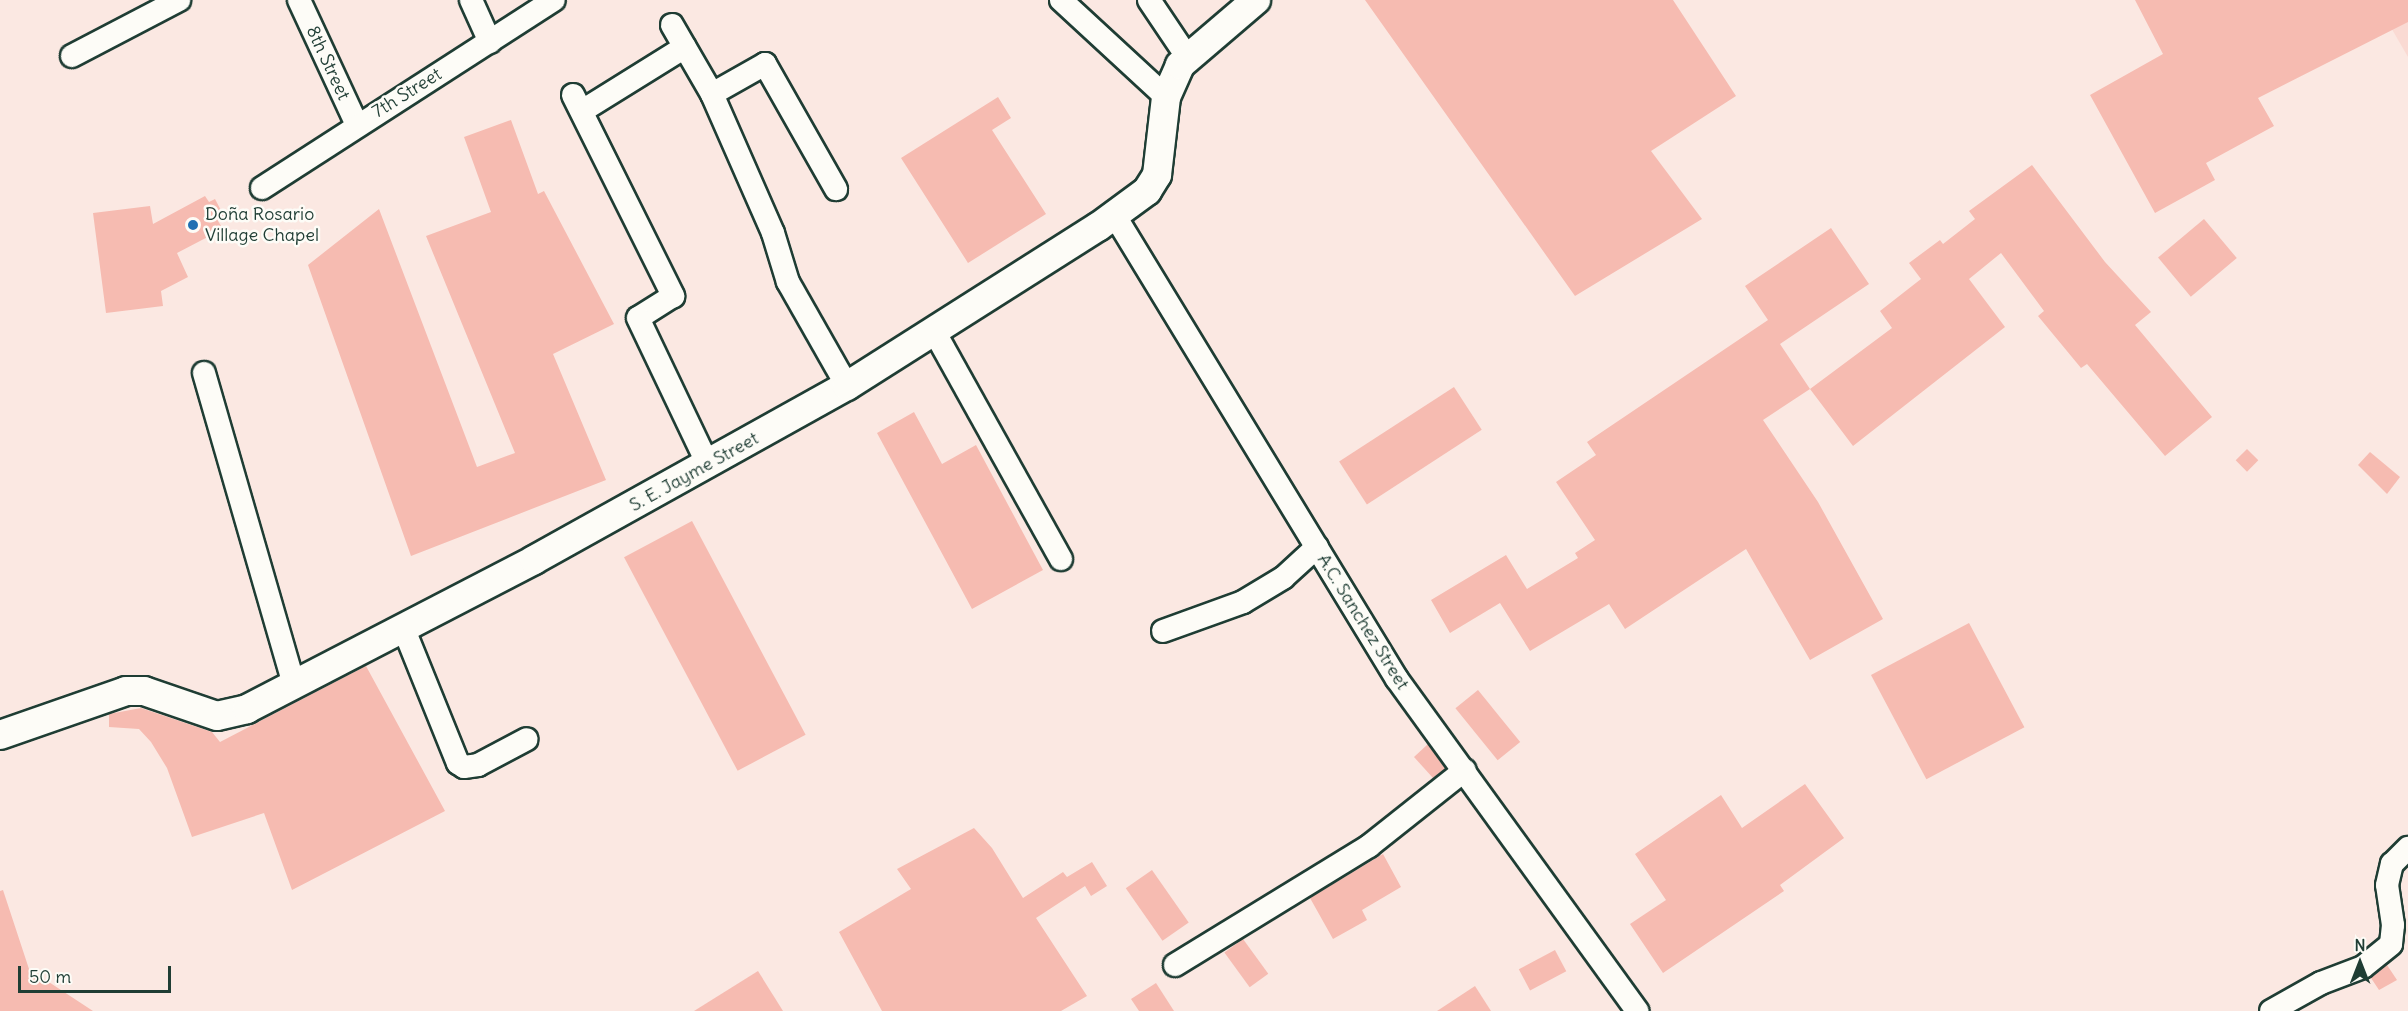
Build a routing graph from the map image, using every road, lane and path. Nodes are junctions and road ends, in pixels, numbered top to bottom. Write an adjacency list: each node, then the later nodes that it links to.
1 (179, 0): 11 (street)
2 (299, 0): 15 (street, 8th Street)
3 (471, 0): 9 (street)
4 (554, 0): 9 (street, 7th Street)
5 (1061, 0): 14 (street)
6 (1149, 0): 12 (street)
7 (1256, 0): 12 (street, S. E. Jayme Street)
8 (672, 25): 10 (street)
9 (490, 42): 15 (street, 7th Street)
10 (685, 47): 13 (street); 22 (street)
11 (72, 56)
12 (1188, 58): 14 (street, S. E. Jayme Street)
13 (712, 94): 17 (street); 21 (street)
14 (1166, 97): 18 (street, S. E. Jayme Street)
15 (357, 125): 16 (street, 7th Street)
16 (262, 188)
17 (836, 189)
18 (1115, 216): 19 (street, S. E. Jayme Street); 23 (street, A.C. Sanchez Street)
19 (934, 331): 21 (street, S. E. Jayme Street); 24 (street)
20 (204, 373): 27 (street)
21 (847, 386): 22 (street, S. E. Jayme Street)
22 (708, 465): 25 (street, S. E. Jayme Street)
23 (1317, 547): 26 (street); 30 (street, A.C. Sanchez Street)
24 (1061, 559)
25 (403, 627): 27 (street, S. E. Jayme Street); 29 (street)
26 (1163, 631)
27 (294, 685): 28 (street, S. E. Jayme Street)
28 (0, 735)
29 (527, 739)
30 (1465, 770): 32 (street); 33 (street, A.C. Sanchez Street)
31 (2408, 849): 34 (street)
32 (1175, 965)
33 (1637, 1011)
34 (2271, 1011)

